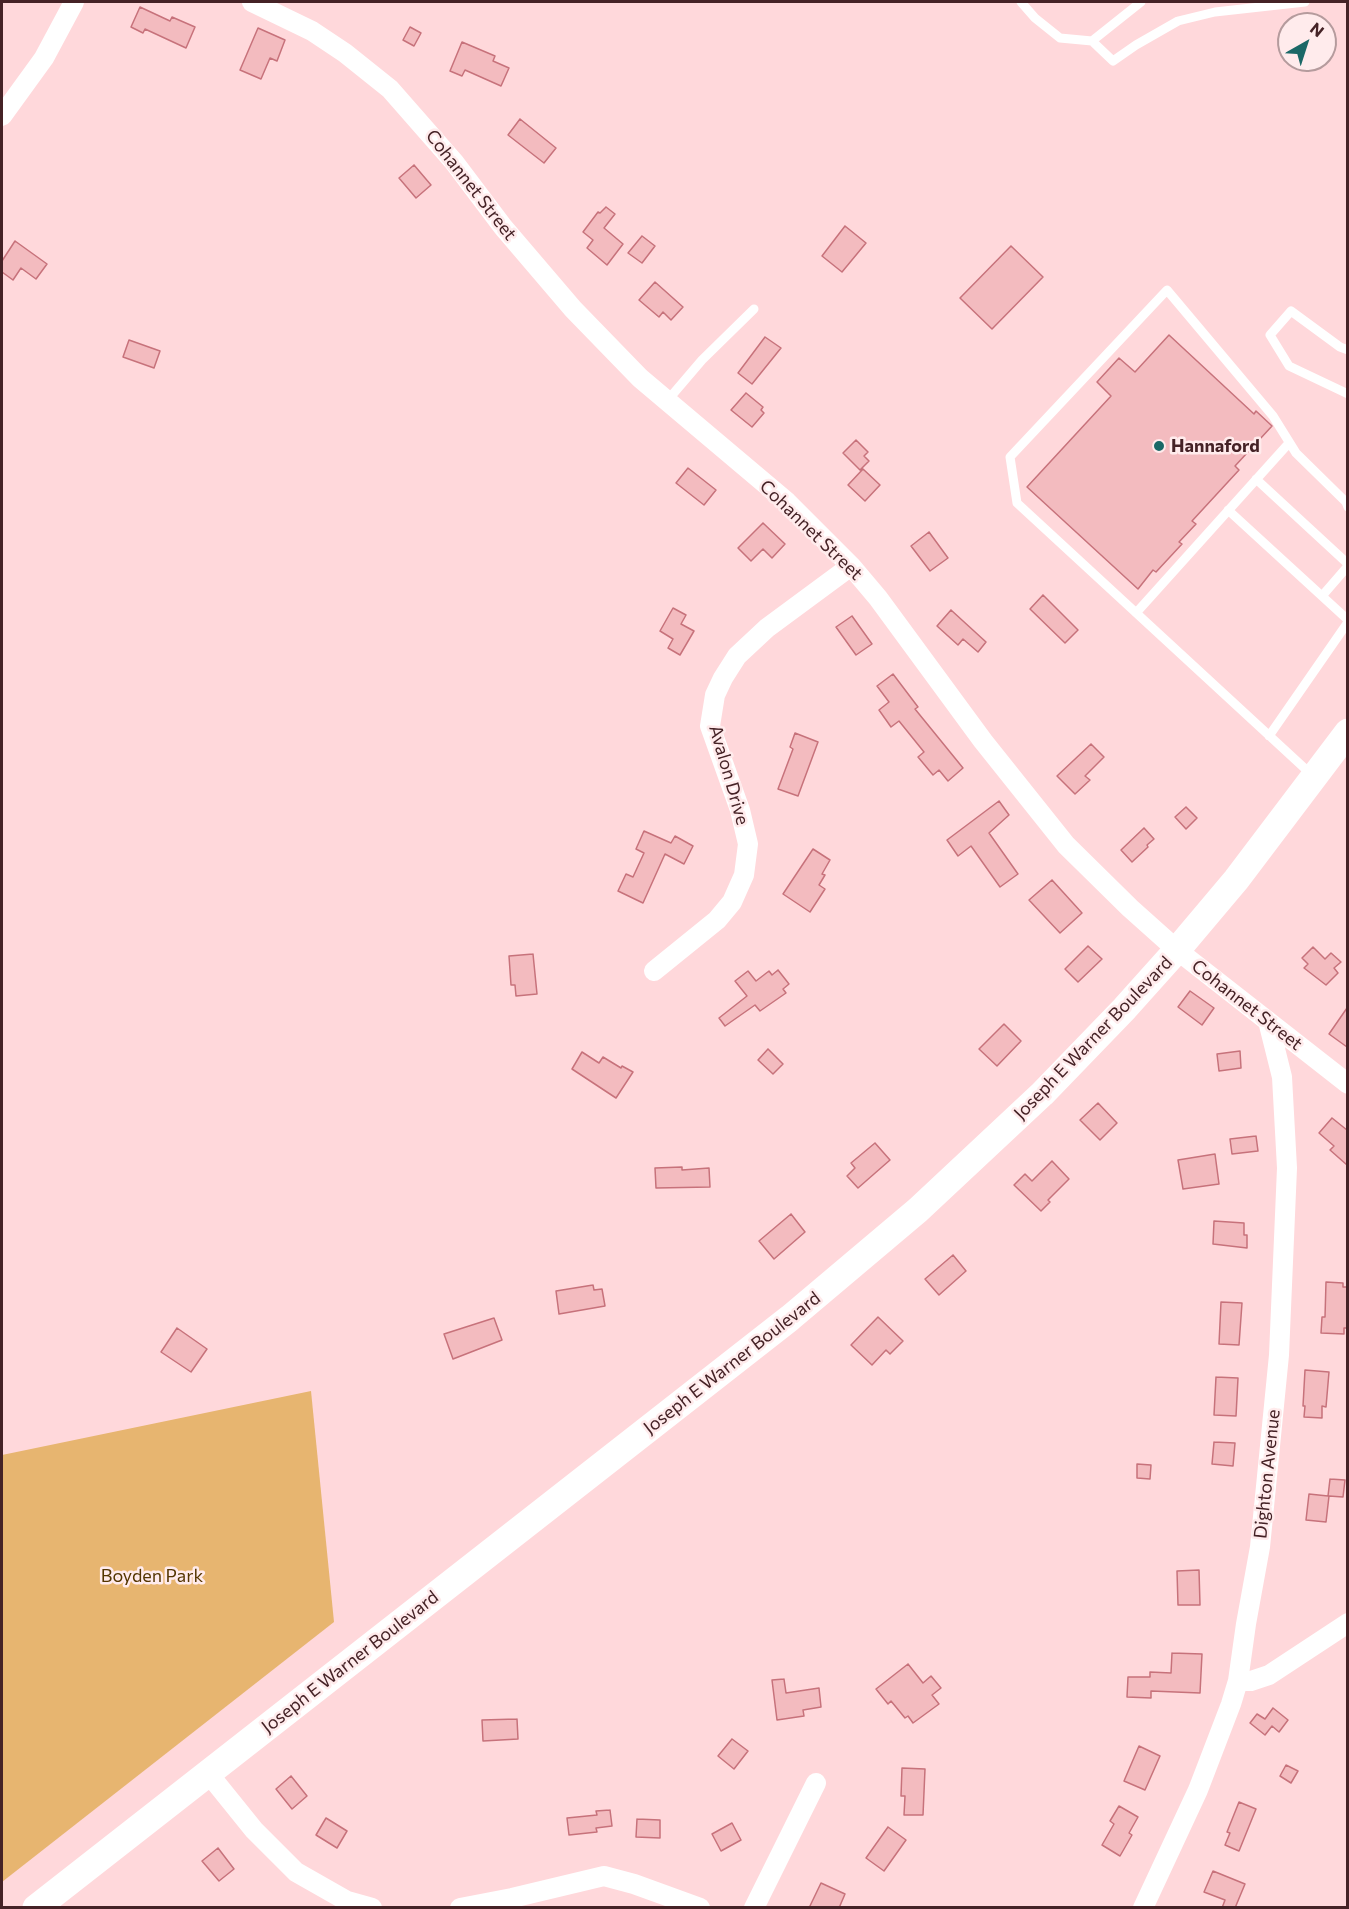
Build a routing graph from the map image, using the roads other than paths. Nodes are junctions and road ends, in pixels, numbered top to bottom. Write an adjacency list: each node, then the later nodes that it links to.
1 (74, 2): 8 (street)
2 (252, 2): 12 (street, Cohannet Street)
3 (1021, 2): 7 (lane)
4 (1142, 2): 7 (lane)
5 (1305, 2): 6 (lane)
6 (1266, 4): 7 (lane)
7 (1092, 41)
8 (2, 116)
9 (754, 309): 12 (lane)
10 (1347, 350): 11 (lane)
11 (1347, 394)
12 (667, 401): 18 (street, Cohannet Street)
13 (1289, 443): 14 (lane); 15 (lane); 20 (lane)
14 (1256, 479): 16 (lane); 17 (lane)
15 (1347, 507)
16 (1228, 510): 19 (lane); 20 (lane)
17 (1347, 565): 19 (lane)
18 (851, 566): 25 (street, Cohannet Street); 26 (street, Avalon Drive)
19 (1322, 596): 21 (lane)
20 (1136, 613): 23 (lane)
21 (1347, 621): 23 (lane)
22 (1347, 732): 24 (main road, Joseph E Warner Boulevard)
23 (1269, 736): 24 (lane)
24 (1315, 778): 25 (main road, Joseph E Warner Boulevard)
25 (1177, 950): 27 (street, Cohannet Street); 31 (main road, Joseph E Warner Boulevard)
26 (654, 971)
27 (1268, 1021): 28 (street, Cohannet Street); 30 (street, Dighton Avenue)
28 (1347, 1084)
29 (1347, 1623): 30 (street)
30 (1239, 1681): 38 (street, Dighton Avenue)
31 (208, 1773): 33 (main road, Joseph E Warner Boulevard); 34 (street)
32 (816, 1783): 37 (street)
33 (36, 1908)
34 (372, 1908)
35 (460, 1908): 36 (street)
36 (700, 1908)
37 (754, 1908)
38 (1143, 1908)

